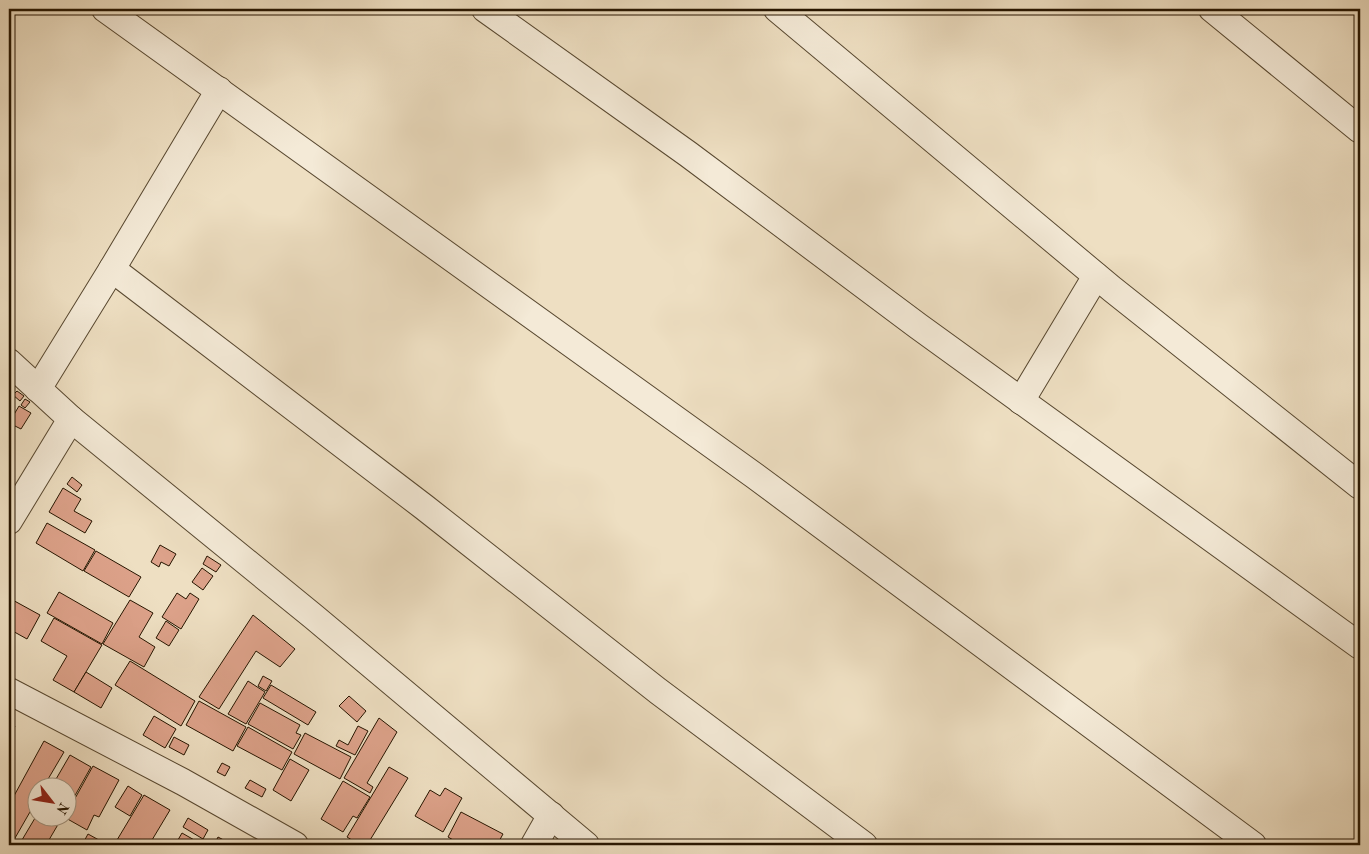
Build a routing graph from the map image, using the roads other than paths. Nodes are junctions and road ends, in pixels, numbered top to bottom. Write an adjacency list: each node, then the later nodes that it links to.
1 (105, 9): 5 (street)
2 (485, 9): 11 (street)
3 (777, 9): 8 (street)
4 (1212, 9): 6 (street)
5 (219, 90): 7 (street); 22 (street)
6 (1360, 130)
7 (112, 269): 10 (street); 21 (street)
8 (1096, 276): 11 (street); 13 (street)
9 (9, 362): 10 (street)
10 (38, 389): 12 (street)
11 (1021, 401): 15 (street)
12 (71, 419): 14 (street); 17 (street)
13 (1360, 486)
14 (9, 521)
15 (1360, 646)
16 (9, 691): 18 (street)
17 (551, 815): 19 (street); 20 (street)
18 (295, 845)
19 (534, 845)
20 (586, 845)
21 (864, 845)
22 (1253, 845)

